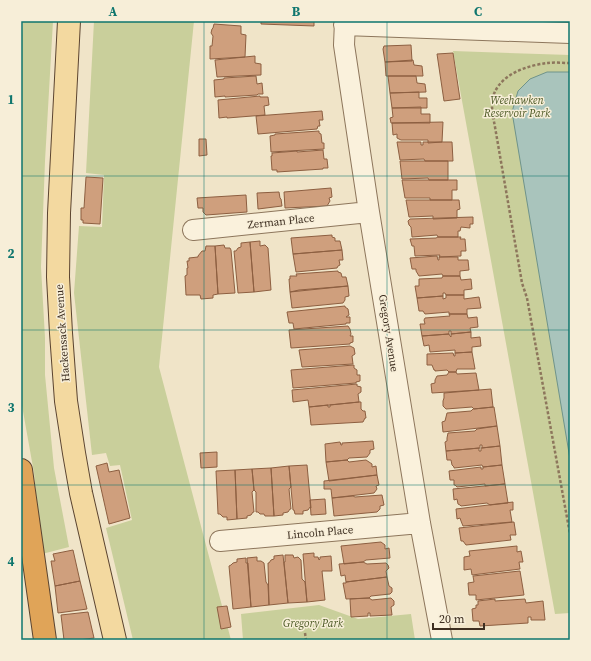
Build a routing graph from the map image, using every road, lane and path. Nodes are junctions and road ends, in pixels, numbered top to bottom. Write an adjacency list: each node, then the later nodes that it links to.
1 (69, 21): 13 (main road, Hackensack Avenue)
2 (344, 23): 3 (street); 5 (street, Gregory Avenue)
3 (570, 33)
4 (570, 63): 9 (path)
5 (369, 212): 6 (street, Zerman Place); 8 (street, Gregory Avenue)
6 (192, 230)
7 (21, 470): 12 (highway)
8 (420, 523): 10 (street, Lincoln Place); 15 (street, Gregory Avenue)
9 (570, 534)
10 (220, 541)
11 (305, 633): 14 (path)
12 (45, 640)
13 (115, 640)
14 (306, 640)
15 (442, 640)

